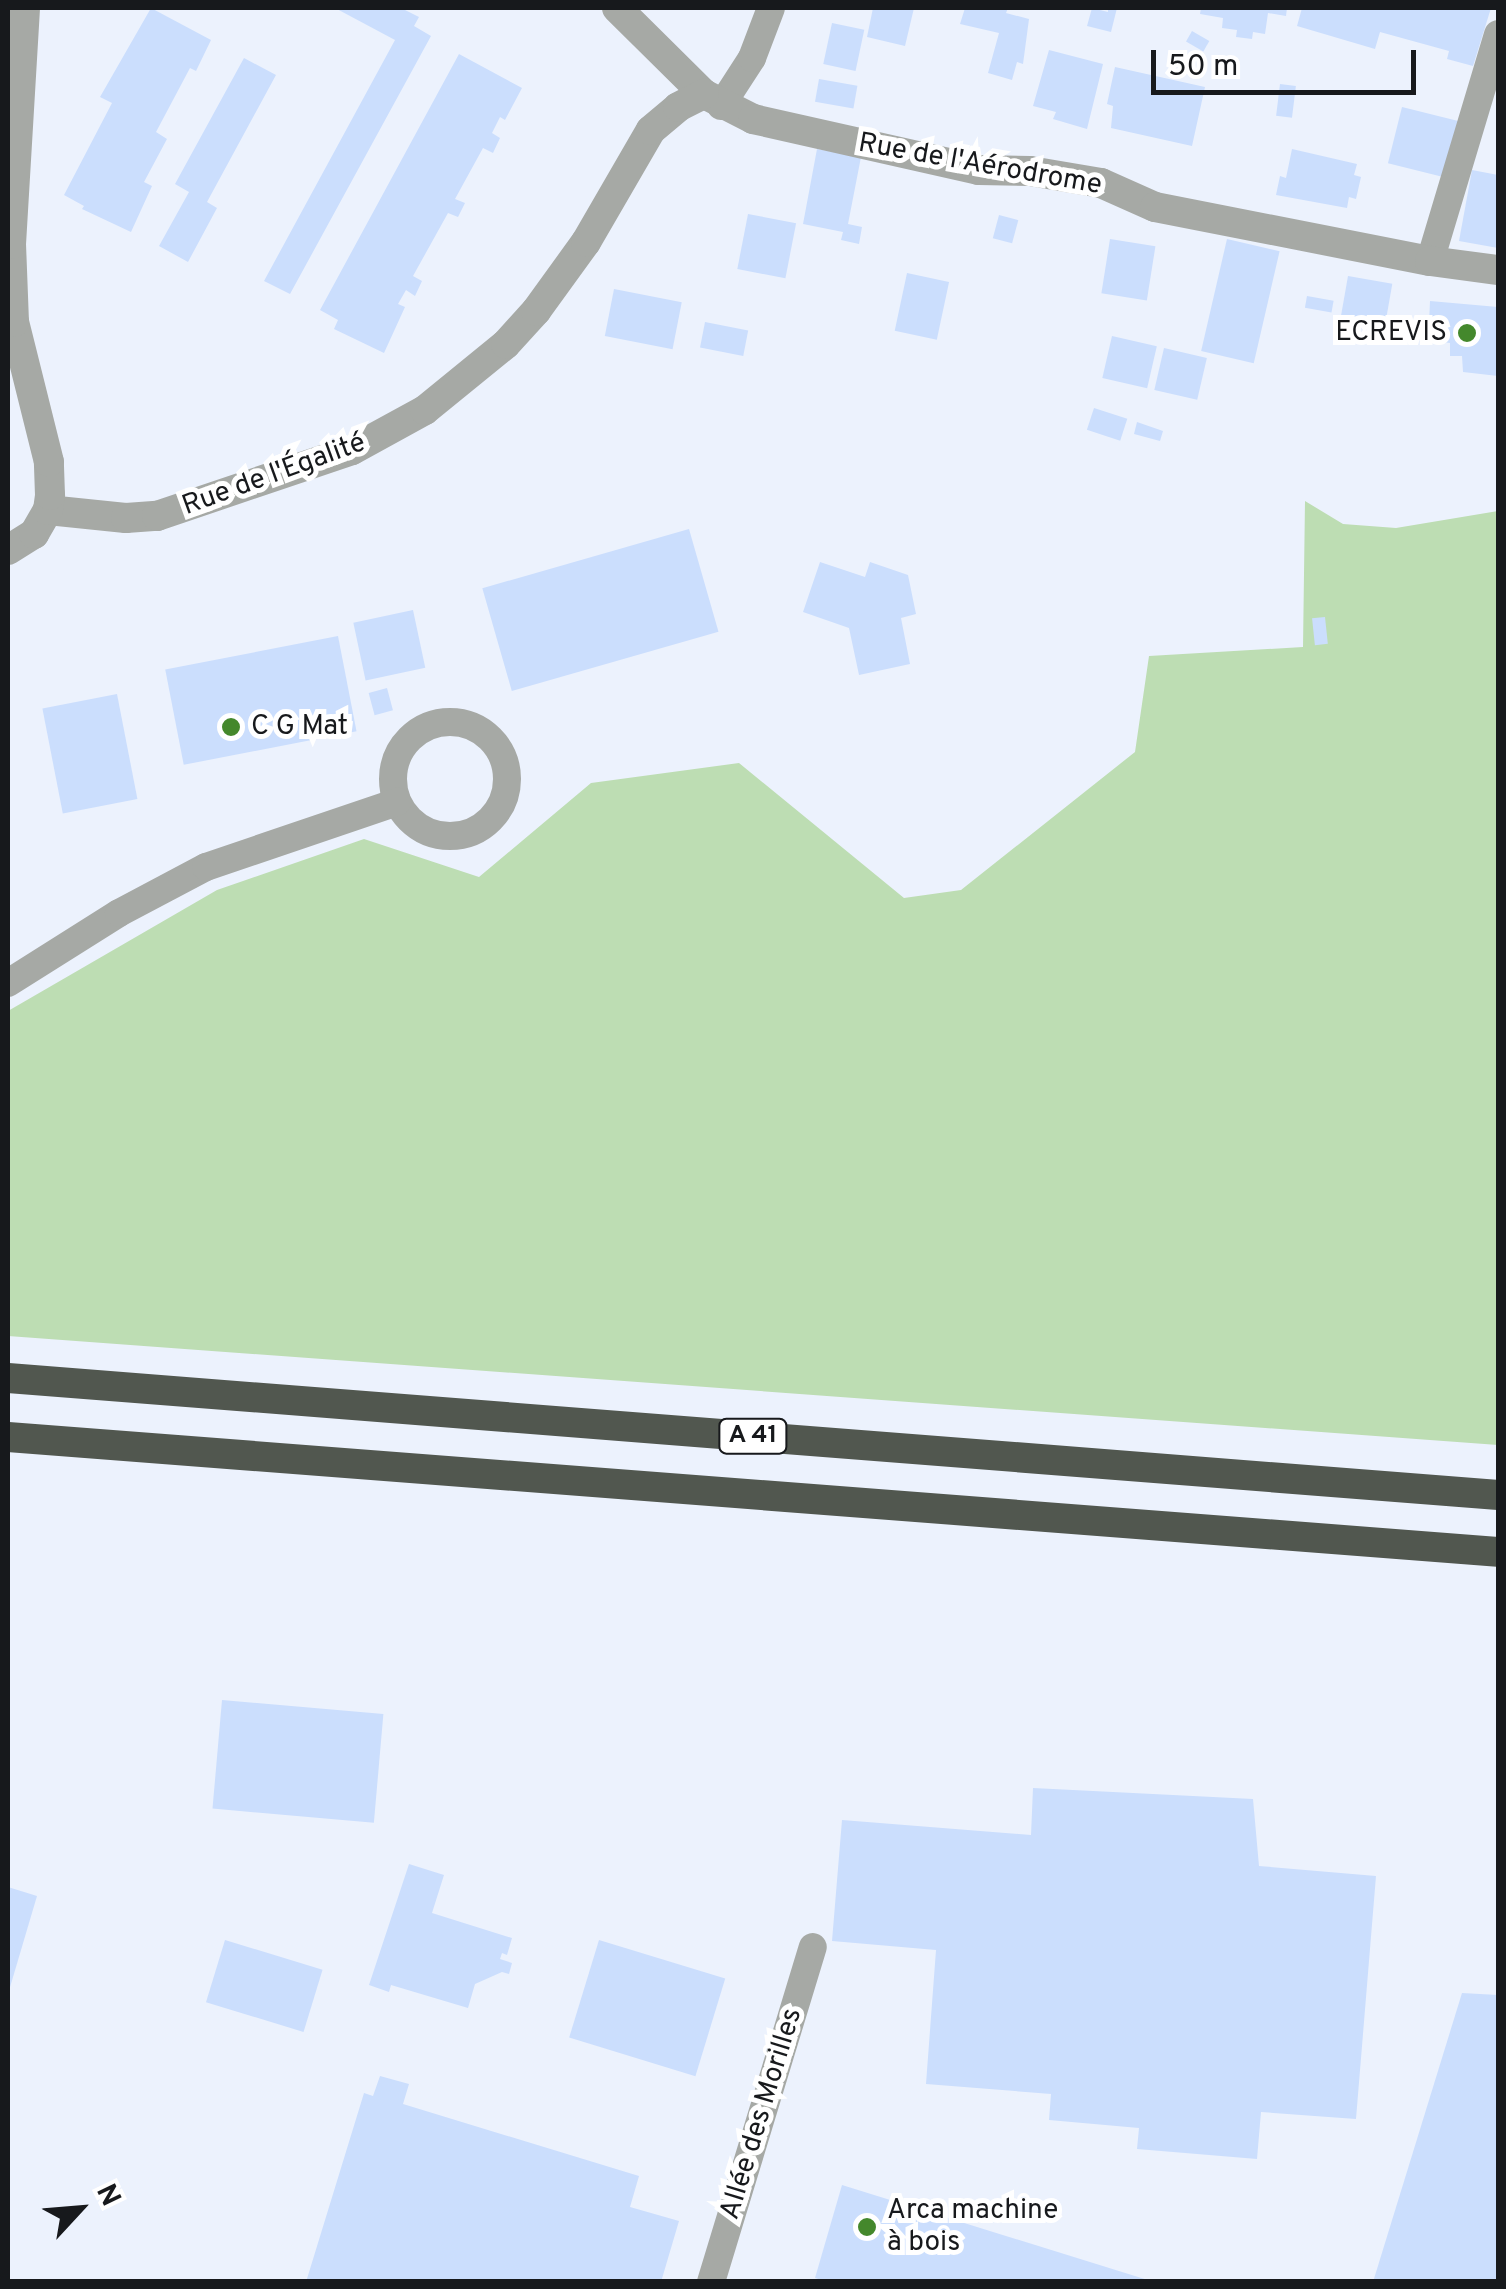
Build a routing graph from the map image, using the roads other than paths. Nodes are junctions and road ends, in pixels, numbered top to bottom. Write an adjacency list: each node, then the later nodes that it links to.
1 (24, 8): 8 (street)
2 (617, 8): 5 (street, Rue de l'Aérodrome)
3 (771, 8): 5 (street)
4 (1498, 34): 6 (street)
5 (713, 100): 6 (street, Rue de l'Aérodrome); 8 (street, Rue de l'Égalité)
6 (1430, 261): 7 (street, Rue de l'Aérodrome)
7 (1498, 270)
8 (48, 510): 9 (street)
9 (8, 550)
10 (397, 802): 10 (street); 11 (street)
11 (8, 983)
12 (8, 1378): 14 (highway, A 41)
13 (8, 1436): 15 (highway, A 41)
14 (1498, 1495)
15 (1498, 1552)
16 (814, 1947): 17 (street, Allée des Morilles)
17 (711, 2282)

